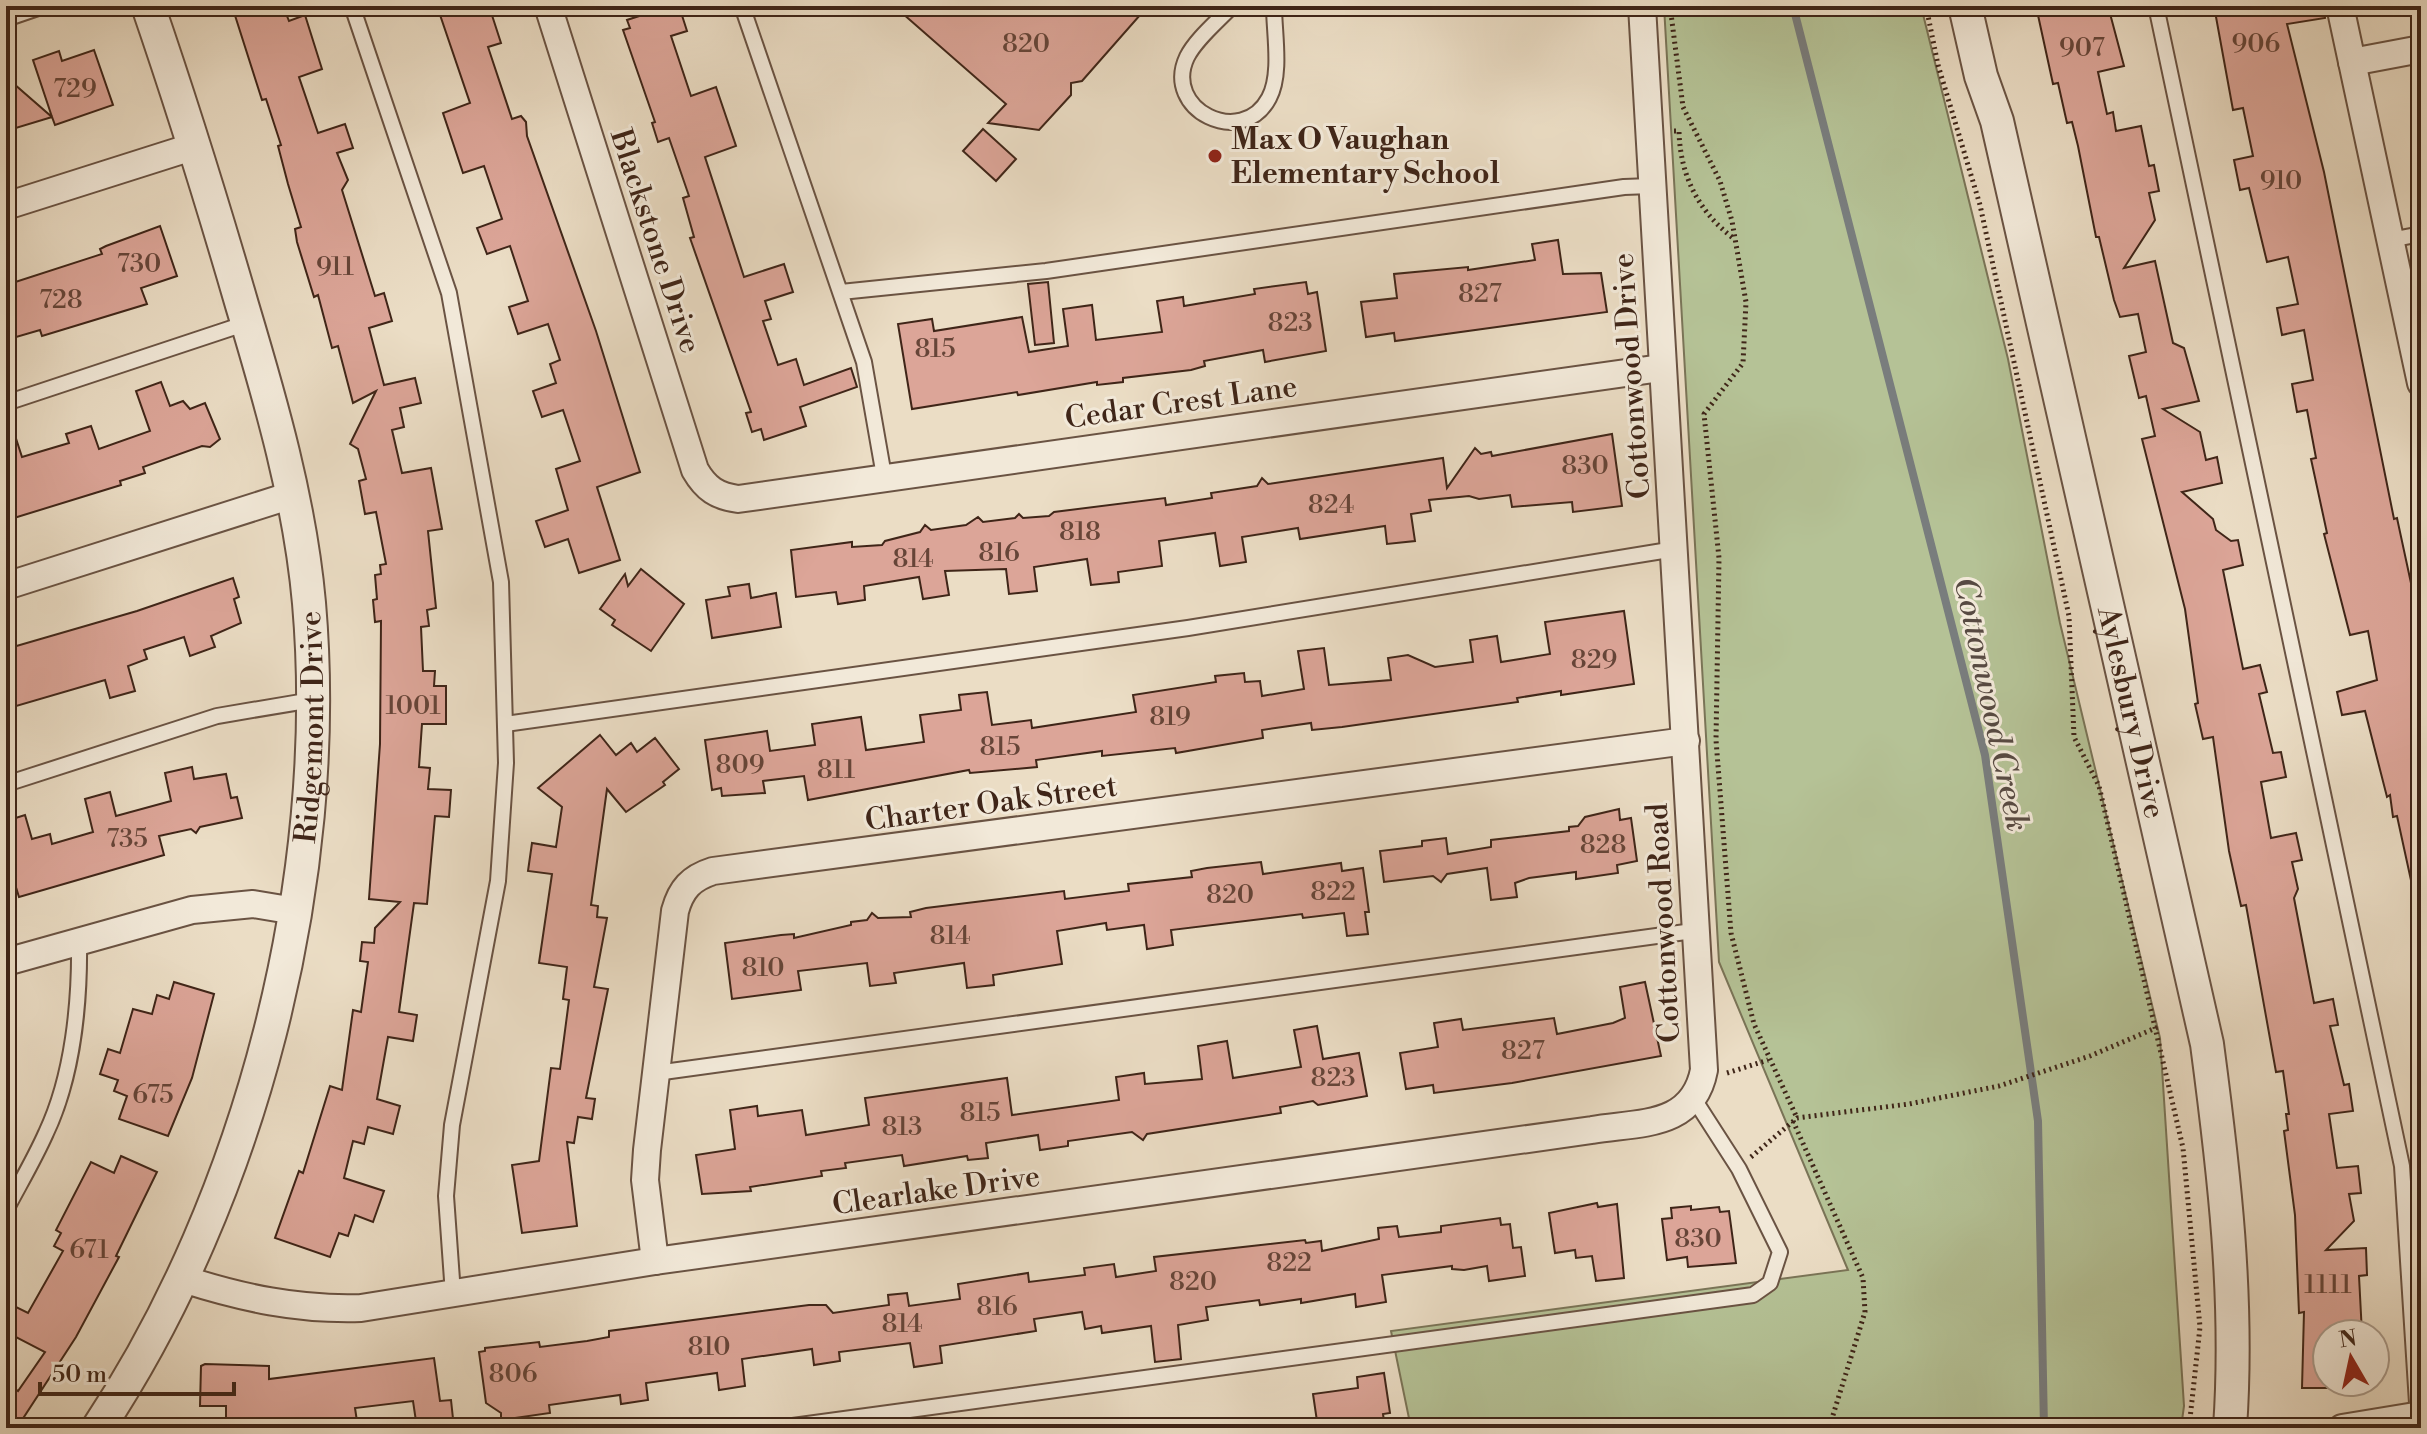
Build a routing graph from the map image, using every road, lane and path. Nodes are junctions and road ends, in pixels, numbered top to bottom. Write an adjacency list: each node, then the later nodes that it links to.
1 (44, 6): 14 (lane)
2 (148, 6): 18 (street, Ridgemont Drive)
3 (352, 6): 35 (lane)
4 (548, 6): 30 (street, Blackstone Drive)
5 (742, 6): 24 (lane)
6 (1232, 6): 7 (lane)
7 (1274, 6)
8 (1642, 6): 19 (street, Cottonwood Drive)
9 (1670, 6): 22 (path)
10 (1926, 6): 42 (path)
11 (1965, 6): 57 (street, Aylesbury Drive)
12 (2156, 6): 52 (lane)
13 (2340, 6): 16 (street)
14 (6, 19)
15 (2421, 49): 16 (street)
16 (2352, 62): 23 (street)
17 (1673, 131): 22 (path)
18 (195, 146): 20 (street); 25 (street, Ridgemont Drive)
19 (1651, 186): 24 (lane); 26 (street, Cottonwood Drive)
20 (6, 206)
21 (2421, 234): 23 (lane)
22 (1735, 239): 43 (path)
23 (2390, 240): 27 (street)
24 (841, 292): 29 (lane)
25 (247, 323): 28 (lane); 31 (street, Ridgemont Drive)
26 (1661, 368): 29 (street, Cedar Crest Lane); 32 (street, Cottonwood Drive)
27 (2421, 383)
28 (6, 403)
29 (884, 476): 30 (street, Cedar Crest Lane)
30 (712, 492)
31 (292, 495): 33 (street); 34 (street, Ridgemont Drive)
32 (1675, 549): 35 (lane); 36 (street, Cottonwood Drive)
33 (6, 586)
34 (312, 700): 37 (lane); 38 (street, Ridgemont Drive)
35 (505, 724): 51 (lane)
36 (1686, 741): 39 (street, Cottonwood Road); 44 (street, Charter Oak Street)
37 (6, 784)
38 (295, 911): 40 (street); 50 (street, Ridgemont Drive)
39 (1693, 931): 44 (lane); 45 (street, Cottonwood Road)
40 (79, 940): 41 (street); 48 (lane)
41 (6, 962)
42 (2158, 1027): 46 (path); 56 (path)
43 (1768, 1060): 45 (path); 46 (path)
44 (656, 1073): 49 (street, Charter Oak Street)
45 (1698, 1090): 47 (lane); 49 (street, Clearlake Drive)
46 (1795, 1120): 47 (path); 55 (path)
47 (1739, 1169): 54 (lane)
48 (6, 1210)
49 (655, 1261): 51 (street, Clearlake Drive)
50 (183, 1279): 51 (street, Clearlake Drive); 53 (street, Ridgemont Drive)
51 (453, 1294)
52 (2418, 1419): 58 (street)
53 (108, 1424)
54 (778, 1428)
55 (1829, 1428)
56 (2189, 1428)
57 (2230, 1428)
58 (2342, 1428)

